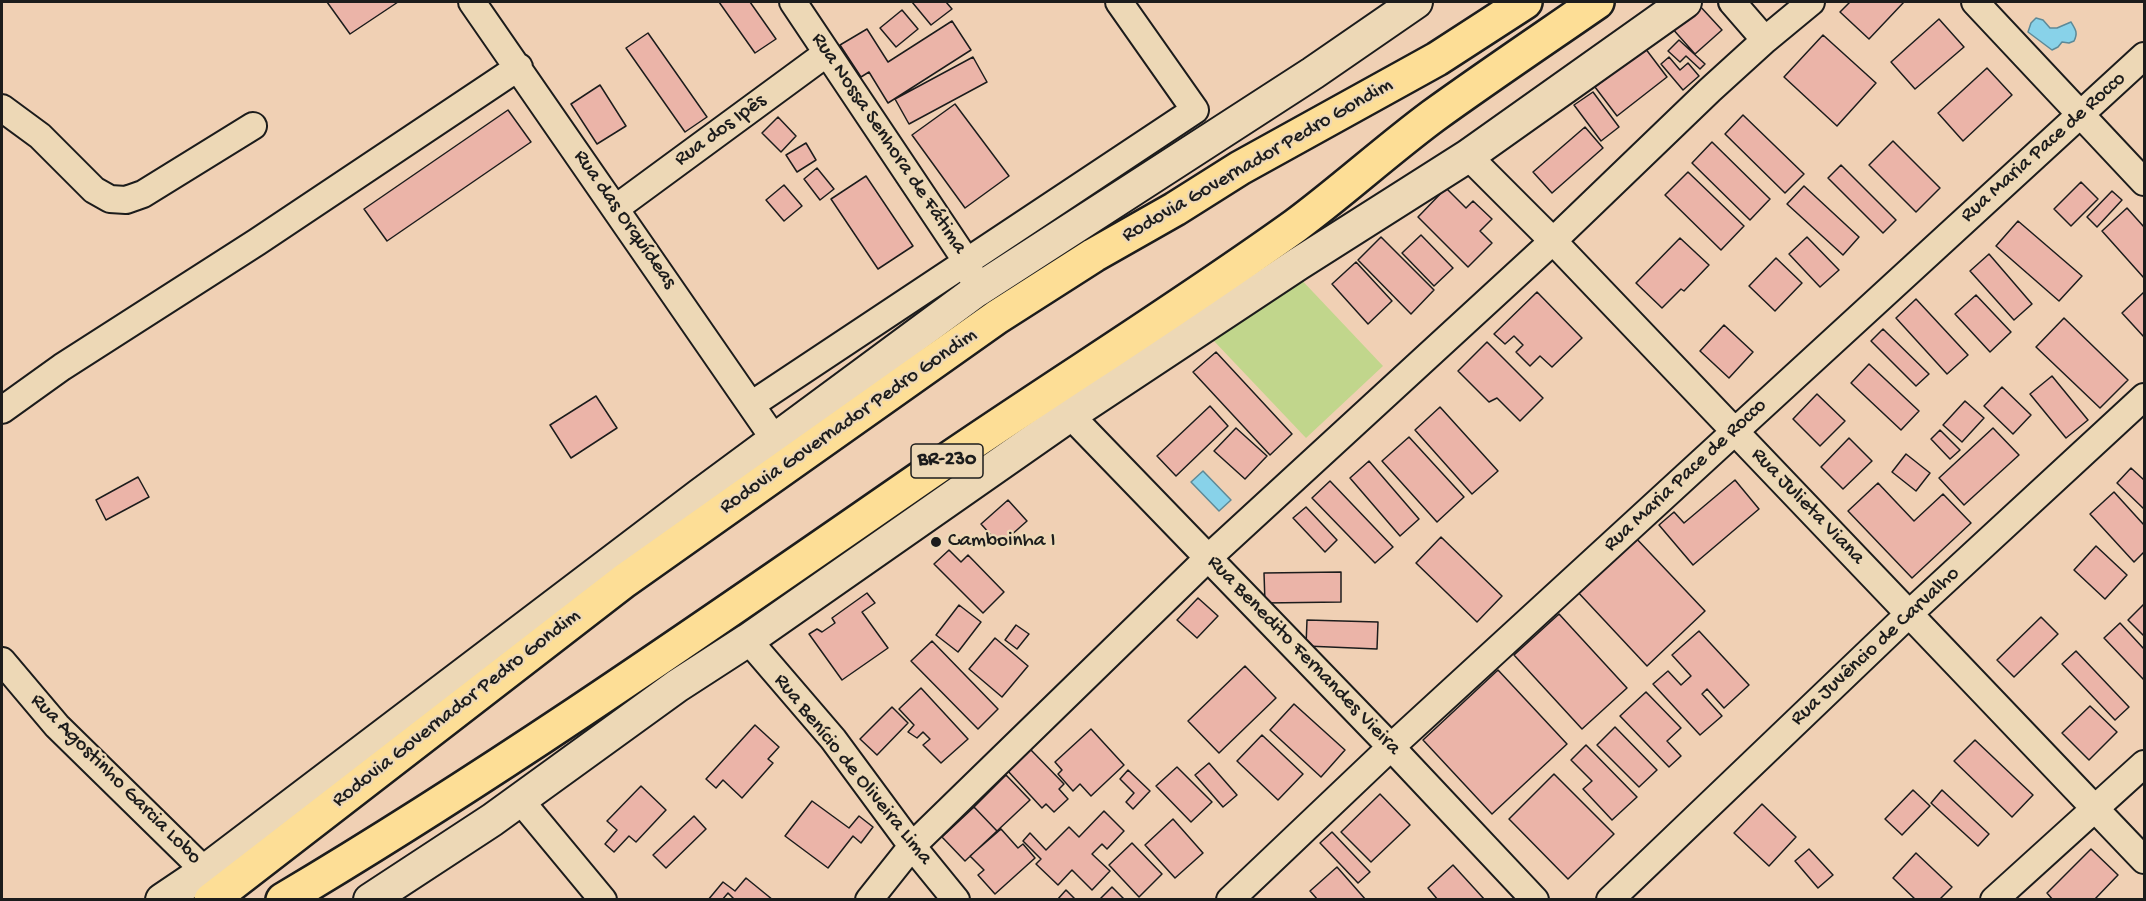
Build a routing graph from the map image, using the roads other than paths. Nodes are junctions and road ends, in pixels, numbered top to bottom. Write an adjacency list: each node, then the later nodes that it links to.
1 (472, 2): 14 (street, Rua das Orquídeas)
2 (793, 2): 12 (street, Rua Nossa Senhora de Fátima)
3 (1119, 2): 22 (street)
4 (1416, 2): 22 (street)
5 (1525, 2): 39 (highway, Rodovia Governador Pedro Gondim)
6 (1597, 2): 41 (highway, BR-230)
7 (1685, 2): 18 (street)
8 (1732, 2): 11 (street)
9 (1811, 2): 11 (street)
10 (1975, 2): 16 (street)
11 (1765, 40): 21 (street)
12 (827, 53): 20 (street, Rua dos Ipês); 22 (street, Rua Nossa Senhora de Fátima)
13 (2145, 56): 16 (street, Rua Maria Pace de Rocco)
14 (519, 68): 20 (street, Rua das Orquídeas); 25 (street)
15 (2, 108): 17 (street)
16 (2080, 115): 19 (street); 27 (street, Rua Maria Pace de Rocco)
17 (253, 126)
18 (1468, 156): 21 (street, Rua Julieta Viana); 26 (street)
19 (2145, 182)
20 (616, 208): 24 (street, Rua das Orquídeas)
21 (1553, 241): 27 (street, Rua Julieta Viana); 29 (street)
22 (972, 276): 24 (street); 28 (street)
23 (2145, 397): 30 (street, Rua Juvêncio de Carvalho)
24 (751, 405): 28 (street, Rua das Orquídeas)
25 (2, 410)
26 (1070, 415): 29 (street, Rua Benedito Fernandes Vieira); 31 (street)
27 (1734, 431): 30 (street, Rua Julieta Viana); 33 (street, Rua Maria Pace de Rocco)
28 (775, 440): 39 (street)
29 (1208, 558): 33 (street, Rua Benedito Fernandes Vieira); 37 (street)
30 (1910, 613): 36 (street, Rua Julieta Viana); 48 (street, Rua Juvêncio de Carvalho)
31 (748, 640): 35 (street); 37 (street, Rua Benício de Oliveira Lima)
32 (2, 661): 39 (street, Rua Agostinho Garcia Lobo)
33 (1391, 747): 46 (street, Rua Maria Pace de Rocco); 47 (street, Rua Benedito Fernandes Vieira)
34 (2145, 764): 36 (street)
35 (520, 800): 42 (street); 43 (street)
36 (2095, 808): 38 (street, Rua Julieta Viana); 49 (street)
37 (912, 846): 44 (street); 45 (street, Rua Benício de Oliveira Lima)
38 (2145, 860)
39 (208, 886): 40 (street)
40 (162, 900)
41 (282, 900)
42 (370, 900)
43 (603, 900)
44 (869, 900)
45 (956, 900)
46 (1230, 900)
47 (1535, 900)
48 (1610, 900)
49 (1994, 900)

